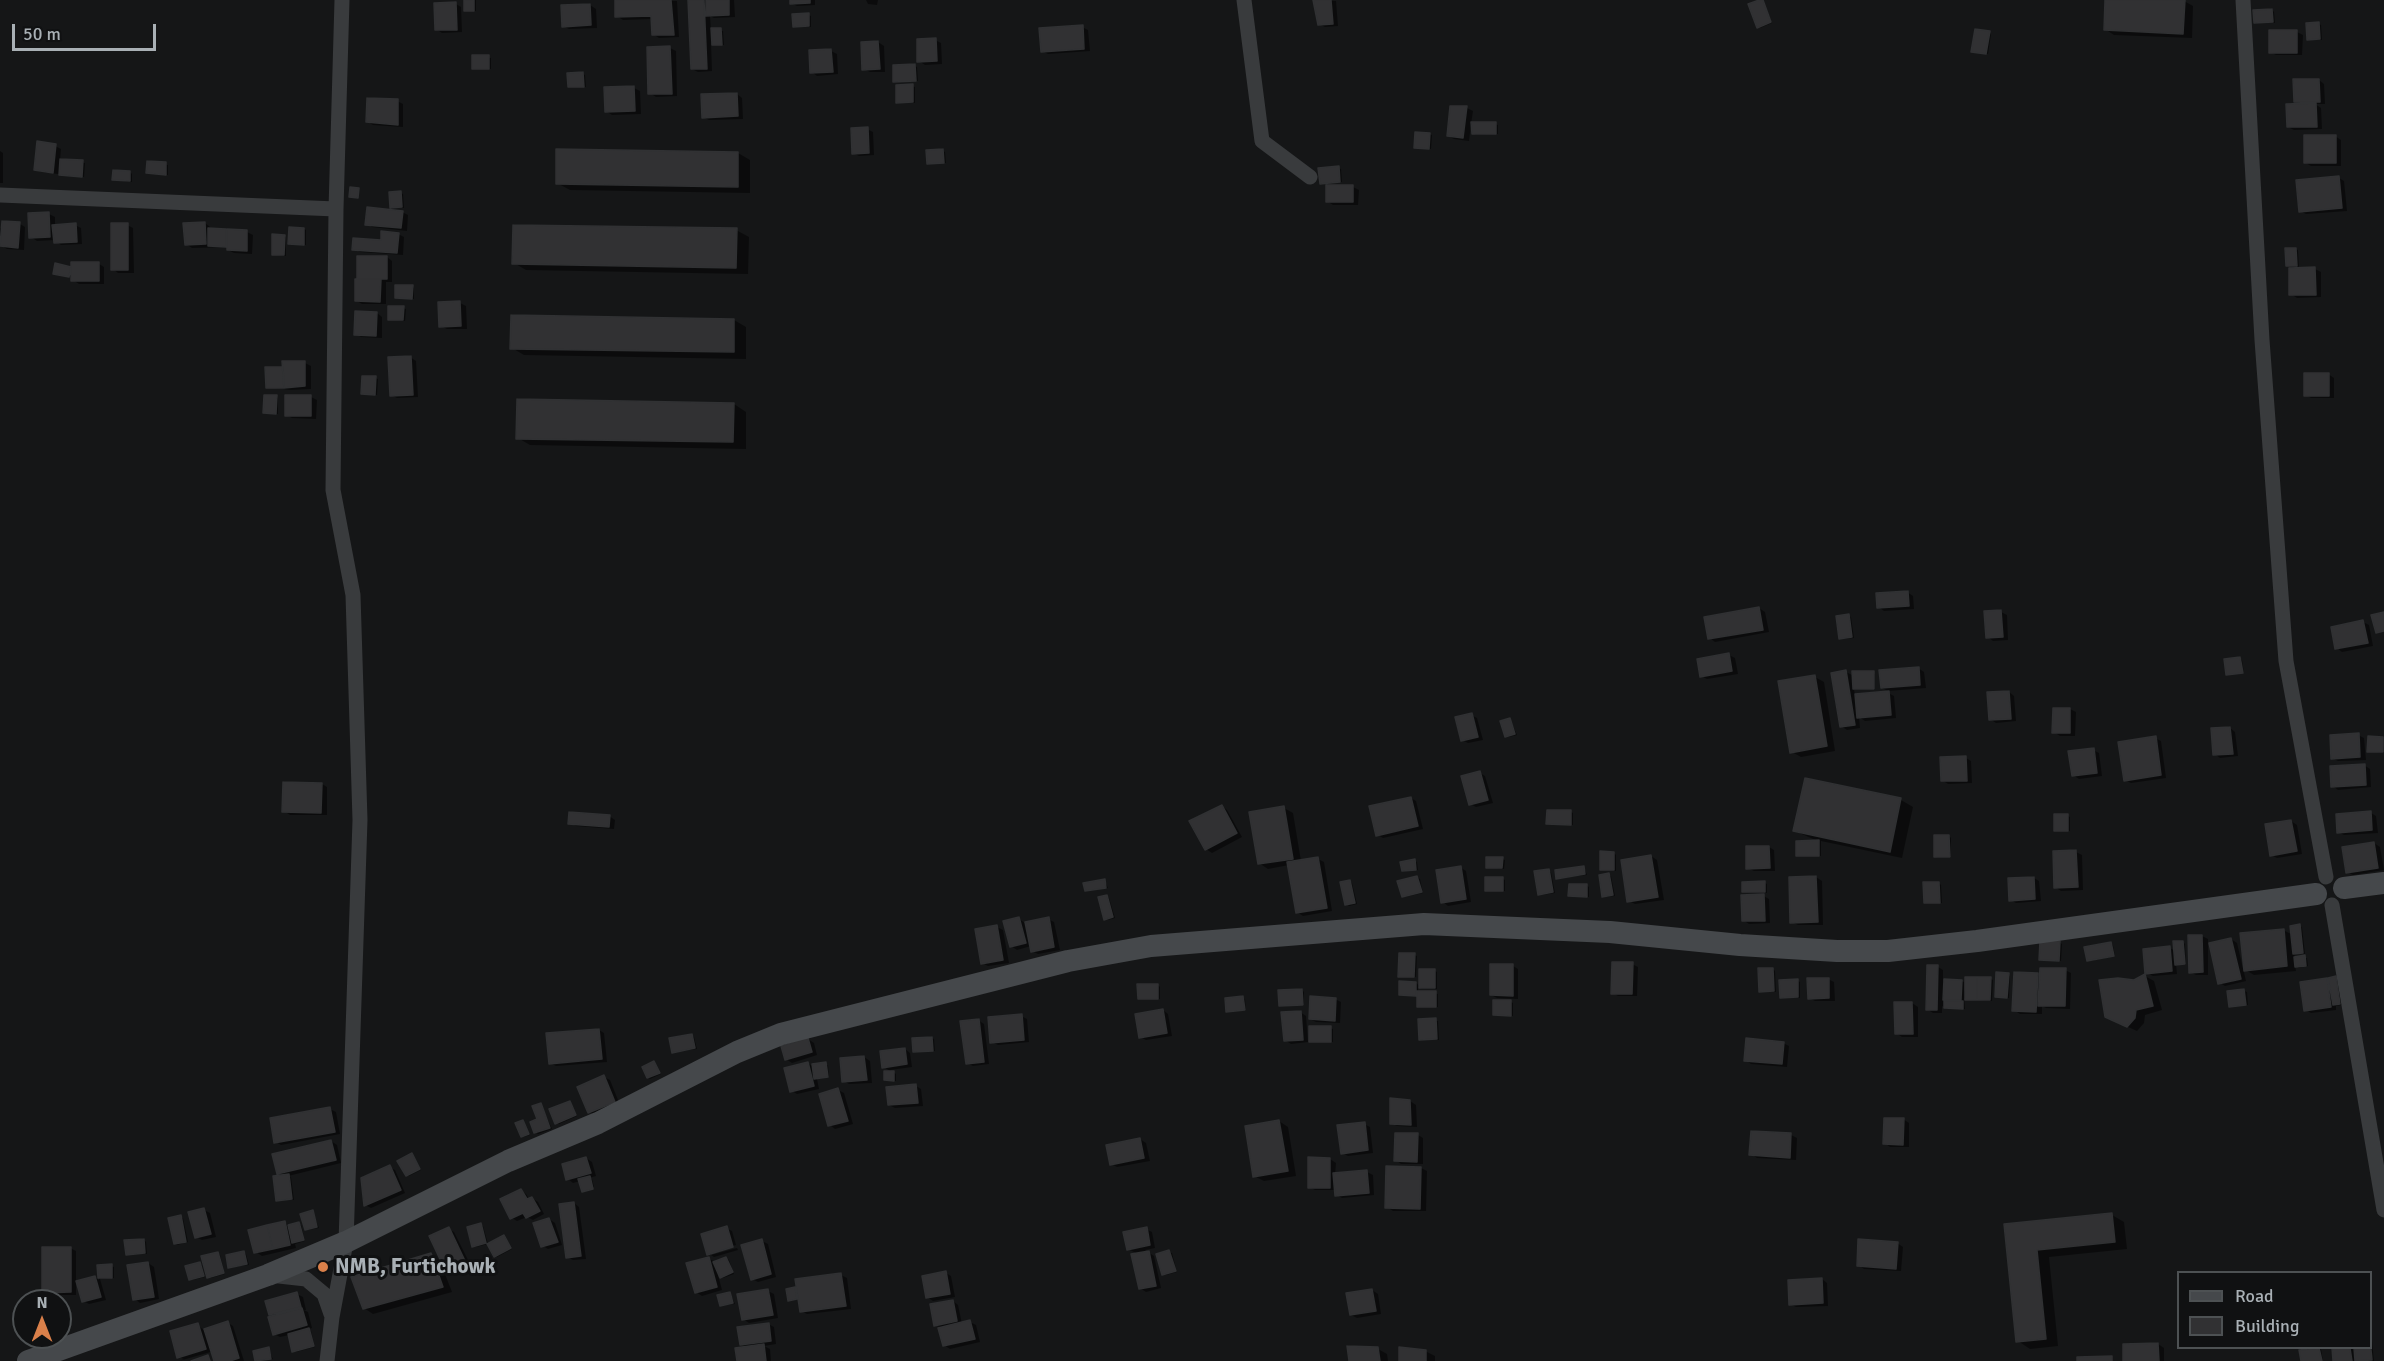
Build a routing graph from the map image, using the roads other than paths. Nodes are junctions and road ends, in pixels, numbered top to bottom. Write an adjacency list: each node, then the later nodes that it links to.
1 (342, 0): 6 (street)
2 (1244, 0): 4 (street)
3 (2244, 0): 8 (street)
4 (1310, 177)
5 (0, 195): 6 (street)
6 (336, 209): 10 (street)
7 (2384, 883): 8 (street)
8 (2329, 891): 9 (street); 10 (street)
9 (2384, 1210)
10 (346, 1242): 11 (street); 12 (street)
11 (268, 1275): 12 (street); 13 (street)
12 (332, 1317): 14 (street)
13 (28, 1361)
14 (327, 1361)

